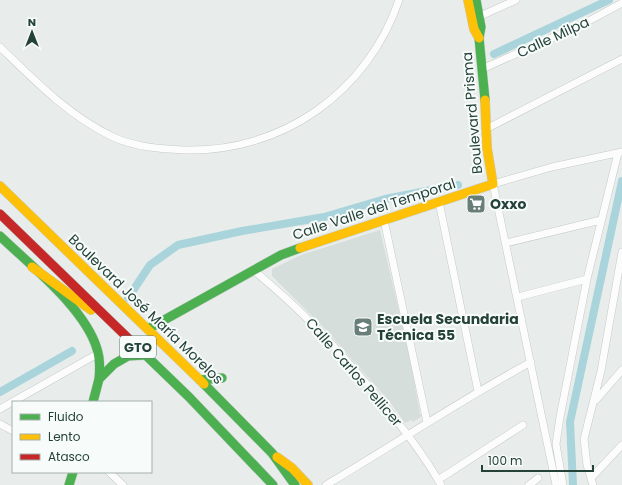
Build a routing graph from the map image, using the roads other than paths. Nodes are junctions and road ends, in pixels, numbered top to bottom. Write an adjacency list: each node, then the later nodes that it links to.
1 (399, 0): 7 (street)
2 (468, 0): 6 (main road, Boulevard Prisma)
3 (476, 0): 6 (main road, Boulevard Prisma)
4 (516, 0): 6 (street)
5 (622, 3): 9 (street, Calle Milpa)
6 (476, 17): 9 (main road, Boulevard Prisma)
7 (0, 47)
8 (622, 59): 10 (street)
9 (482, 69): 10 (main road, Boulevard Prisma)
10 (486, 129): 12 (main road, Boulevard Prisma)
11 (621, 152): 12 (street, Calle Valle del Temporal); 17 (street)
12 (493, 184): 14 (main road, Calle Valle del Temporal); 19 (street)
13 (0, 186): 27 (main road, Boulevard José María Morelos / GTO)
14 (439, 202): 16 (main road, Calle Valle del Temporal); 36 (street)
15 (0, 214): 28 (main road, GTO)
16 (384, 220): 22 (main road, Calle Valle del Temporal); 42 (street)
17 (602, 220): 19 (street); 23 (street)
18 (0, 236): 21 (main road)
19 (506, 243): 26 (street)
20 (622, 252): 25 (street)
21 (32, 267): 28 (main road); 29 (main road)
22 (253, 270): 27 (main road, Calle Valle del Temporal); 46 (street, Calle Carlos Pellicer)
23 (587, 279): 26 (street); 63 (street)
24 (622, 284): 25 (street)
25 (615, 292): 40 (street)
26 (518, 297): 31 (street)
27 (148, 329): 35 (main road, Boulevard José María Morelos / GTO)
28 (124, 334): 30 (main road, GTO)
29 (98, 353): 34 (main road); 37 (street)
30 (146, 355): 34 (main road); 57 (main road, GTO)
31 (531, 362): 36 (street); 62 (street)
32 (622, 370): 40 (street)
33 (222, 378): 35 (main road)
34 (99, 379): 38 (main road)
35 (200, 380): 48 (main road, Boulevard José María Morelos / GTO)
36 (478, 391): 42 (street)
37 (14, 401)
38 (93, 401)
39 (12, 402): 41 (street)
40 (595, 402): 54 (street)
41 (0, 409)
42 (427, 422): 46 (street)
43 (0, 424): 45 (street)
44 (523, 425): 53 (street)
45 (12, 430)
46 (409, 435): 53 (street, Calle Carlos Pellicer); 60 (street)
47 (622, 445): 49 (street)
48 (272, 453): 58 (main road, GTO); 59 (main road)
49 (619, 455): 54 (street)
50 (73, 473): 55 (main road)
51 (110, 473): 56 (street)
52 (538, 478): 61 (street)
53 (440, 482)
54 (592, 482)
55 (70, 485)
56 (123, 485)
57 (273, 485)
58 (295, 485)
59 (308, 485)
60 (326, 485)
61 (529, 485)
62 (556, 485)
63 (563, 485)

